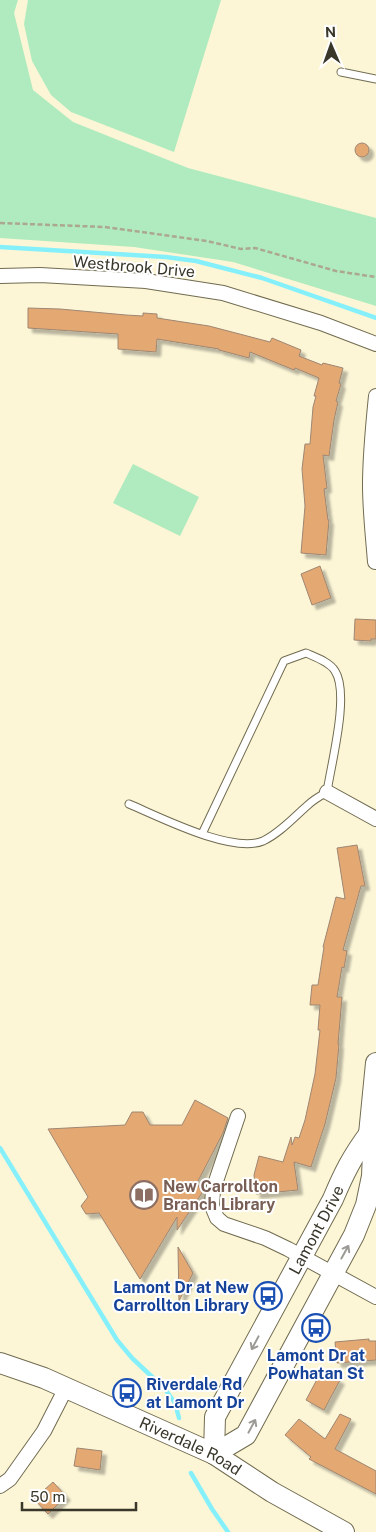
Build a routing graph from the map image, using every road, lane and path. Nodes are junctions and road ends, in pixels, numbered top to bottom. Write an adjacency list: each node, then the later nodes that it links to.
1 (341, 72): 2 (lane)
2 (376, 79)
3 (0, 223): 5 (path)
4 (0, 276): 6 (street, Westbrook Drive)
5 (376, 277)
6 (376, 344)
7 (376, 396): 8 (street)
8 (375, 562)
9 (327, 792): 11 (street); 12 (lane); 12 (lane)
10 (129, 804): 12 (lane)
11 (376, 819)
12 (202, 834)
13 (376, 1063): 15 (street, Lamont Drive)
14 (238, 1116): 16 (street)
15 (369, 1134): 16 (street, Lamont Drive); 17 (street, Lamont Drive, one-way to 15)
16 (302, 1256): 17 (street); 21 (street, Lamont Drive, one-way to 21)
17 (333, 1273): 18 (street); 21 (street, Lamont Drive, one-way to 17)
18 (376, 1297)
19 (0, 1363): 20 (street, Riverdale Road)
20 (66, 1388): 21 (street, Riverdale Road); 22 (street)
21 (214, 1454): 23 (street, Riverdale Road)
22 (0, 1486)
23 (344, 1532)

